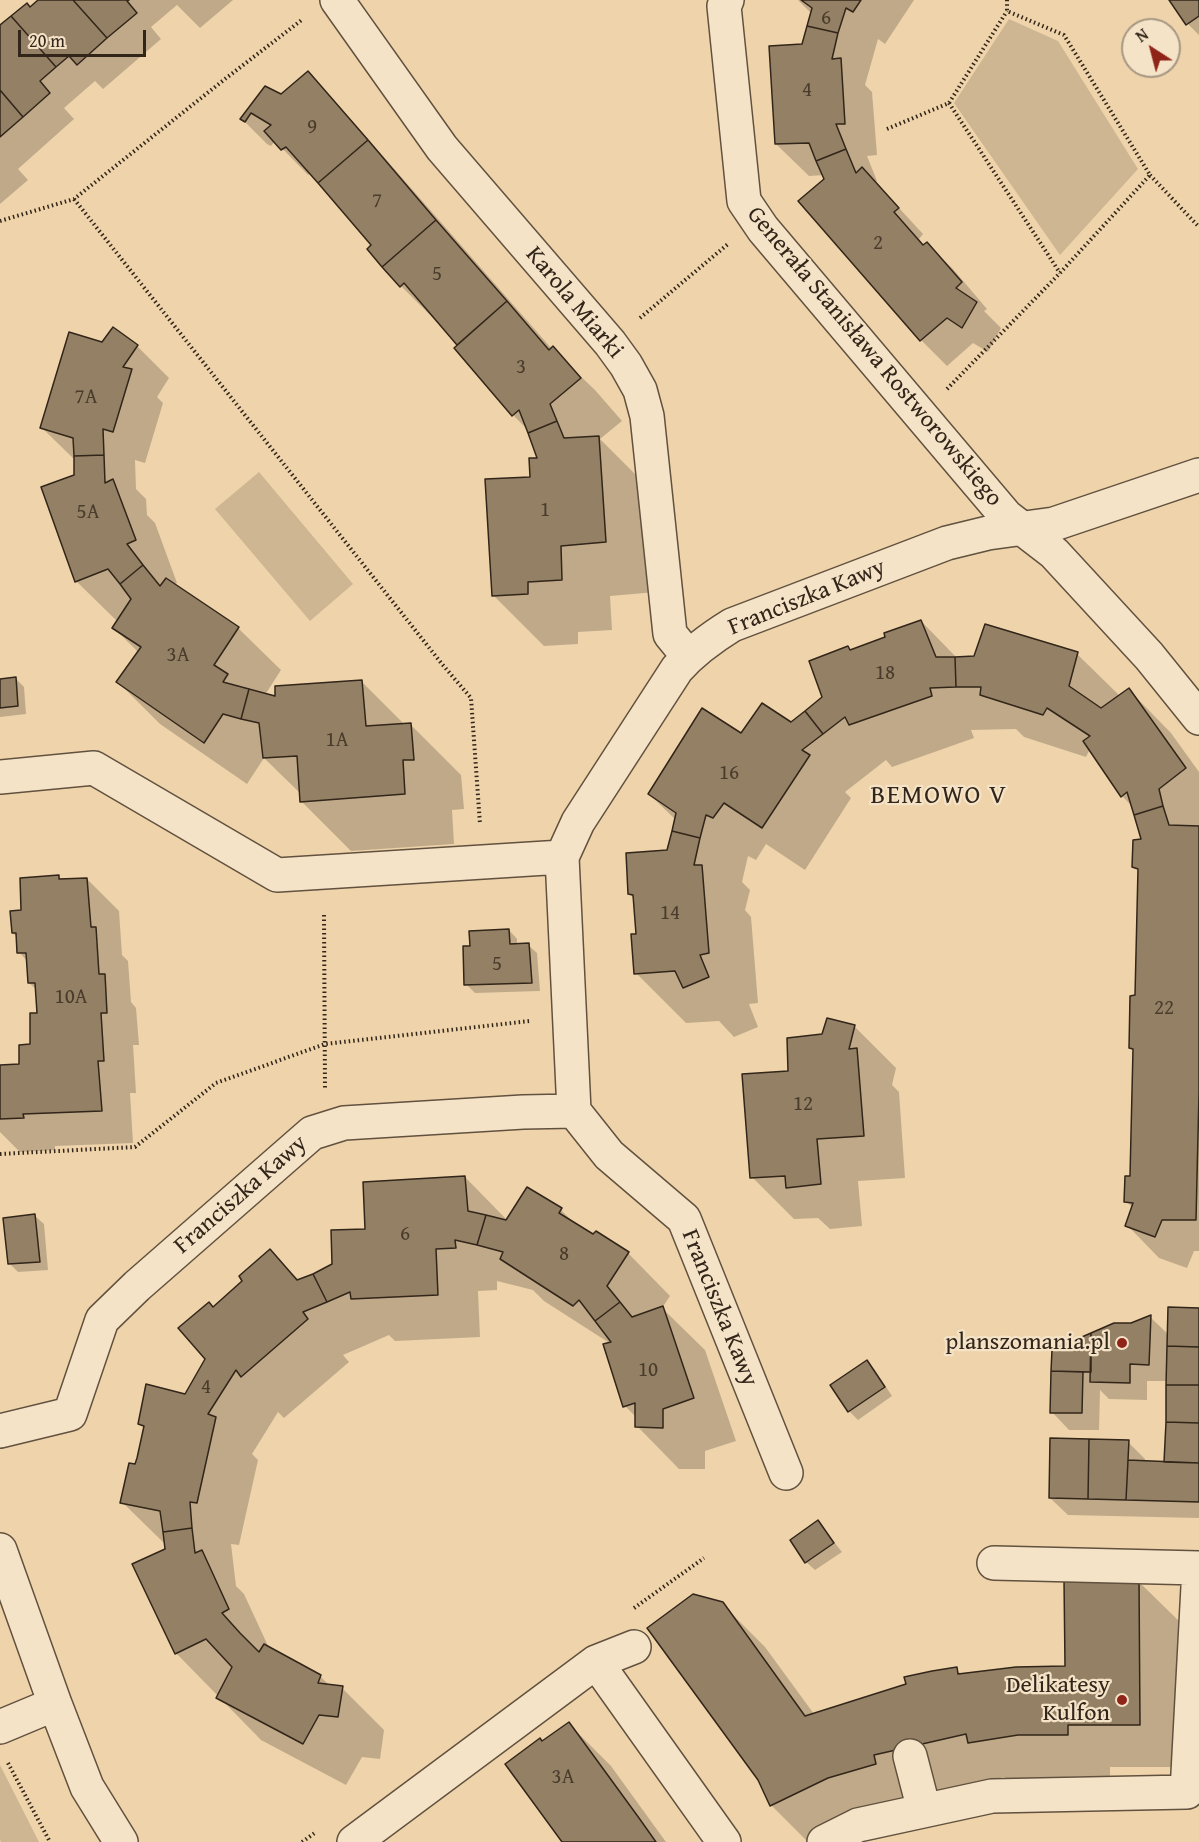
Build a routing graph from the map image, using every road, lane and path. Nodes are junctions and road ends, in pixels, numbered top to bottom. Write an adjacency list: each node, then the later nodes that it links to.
1 (727, 0): 10 (street, Generała Stanisława Rostworowskiego)
2 (1007, 0): 4 (path)
3 (323, 7): 8 (path); 13 (street, Karola Miarki)
4 (1007, 11): 5 (path); 7 (path)
5 (949, 103): 6 (path); 12 (path)
6 (887, 129)
7 (1150, 175): 11 (path); 12 (path)
8 (74, 199): 9 (path); 20 (path)
9 (0, 220)
10 (757, 221): 13 (path); 14 (street, Generała Stanisława Rostworowskiego)
11 (1199, 227)
12 (1060, 273): 14 (path)
13 (610, 343): 17 (street, Karola Miarki)
14 (921, 415): 16 (street, Generała Stanisława Rostworowskiego)
15 (1199, 475): 16 (street, Franciszka Kawy)
16 (1022, 528): 17 (street, Franciszka Kawy); 18 (street)
17 (688, 656): 21 (street, Franciszka Kawy)
18 (1199, 718)
19 (0, 777): 21 (street)
20 (480, 828)
21 (562, 857): 23 (street, Franciszka Kawy)
22 (324, 915): 24 (path)
23 (570, 1017): 24 (path); 25 (street, Franciszka Kawy)
24 (325, 1044): 26 (path); 27 (path)
25 (574, 1112): 26 (street, Franciszka Kawy); 29 (street, Franciszka Kawy)
26 (325, 1129): 28 (street, Franciszka Kawy)
27 (0, 1154)
28 (0, 1431)
29 (786, 1473)
30 (0, 1550): 34 (street)
31 (994, 1563): 37 (street)
32 (634, 1647): 33 (street)
33 (596, 1662): 41 (street); 42 (street)
34 (55, 1704): 35 (street); 40 (street)
35 (2, 1742): 39 (path)
36 (910, 1756): 38 (street)
37 (1193, 1794): 38 (street)
38 (924, 1810): 43 (street)
39 (50, 1842)
40 (121, 1842)
41 (354, 1842)
42 (724, 1842)
43 (824, 1842)

